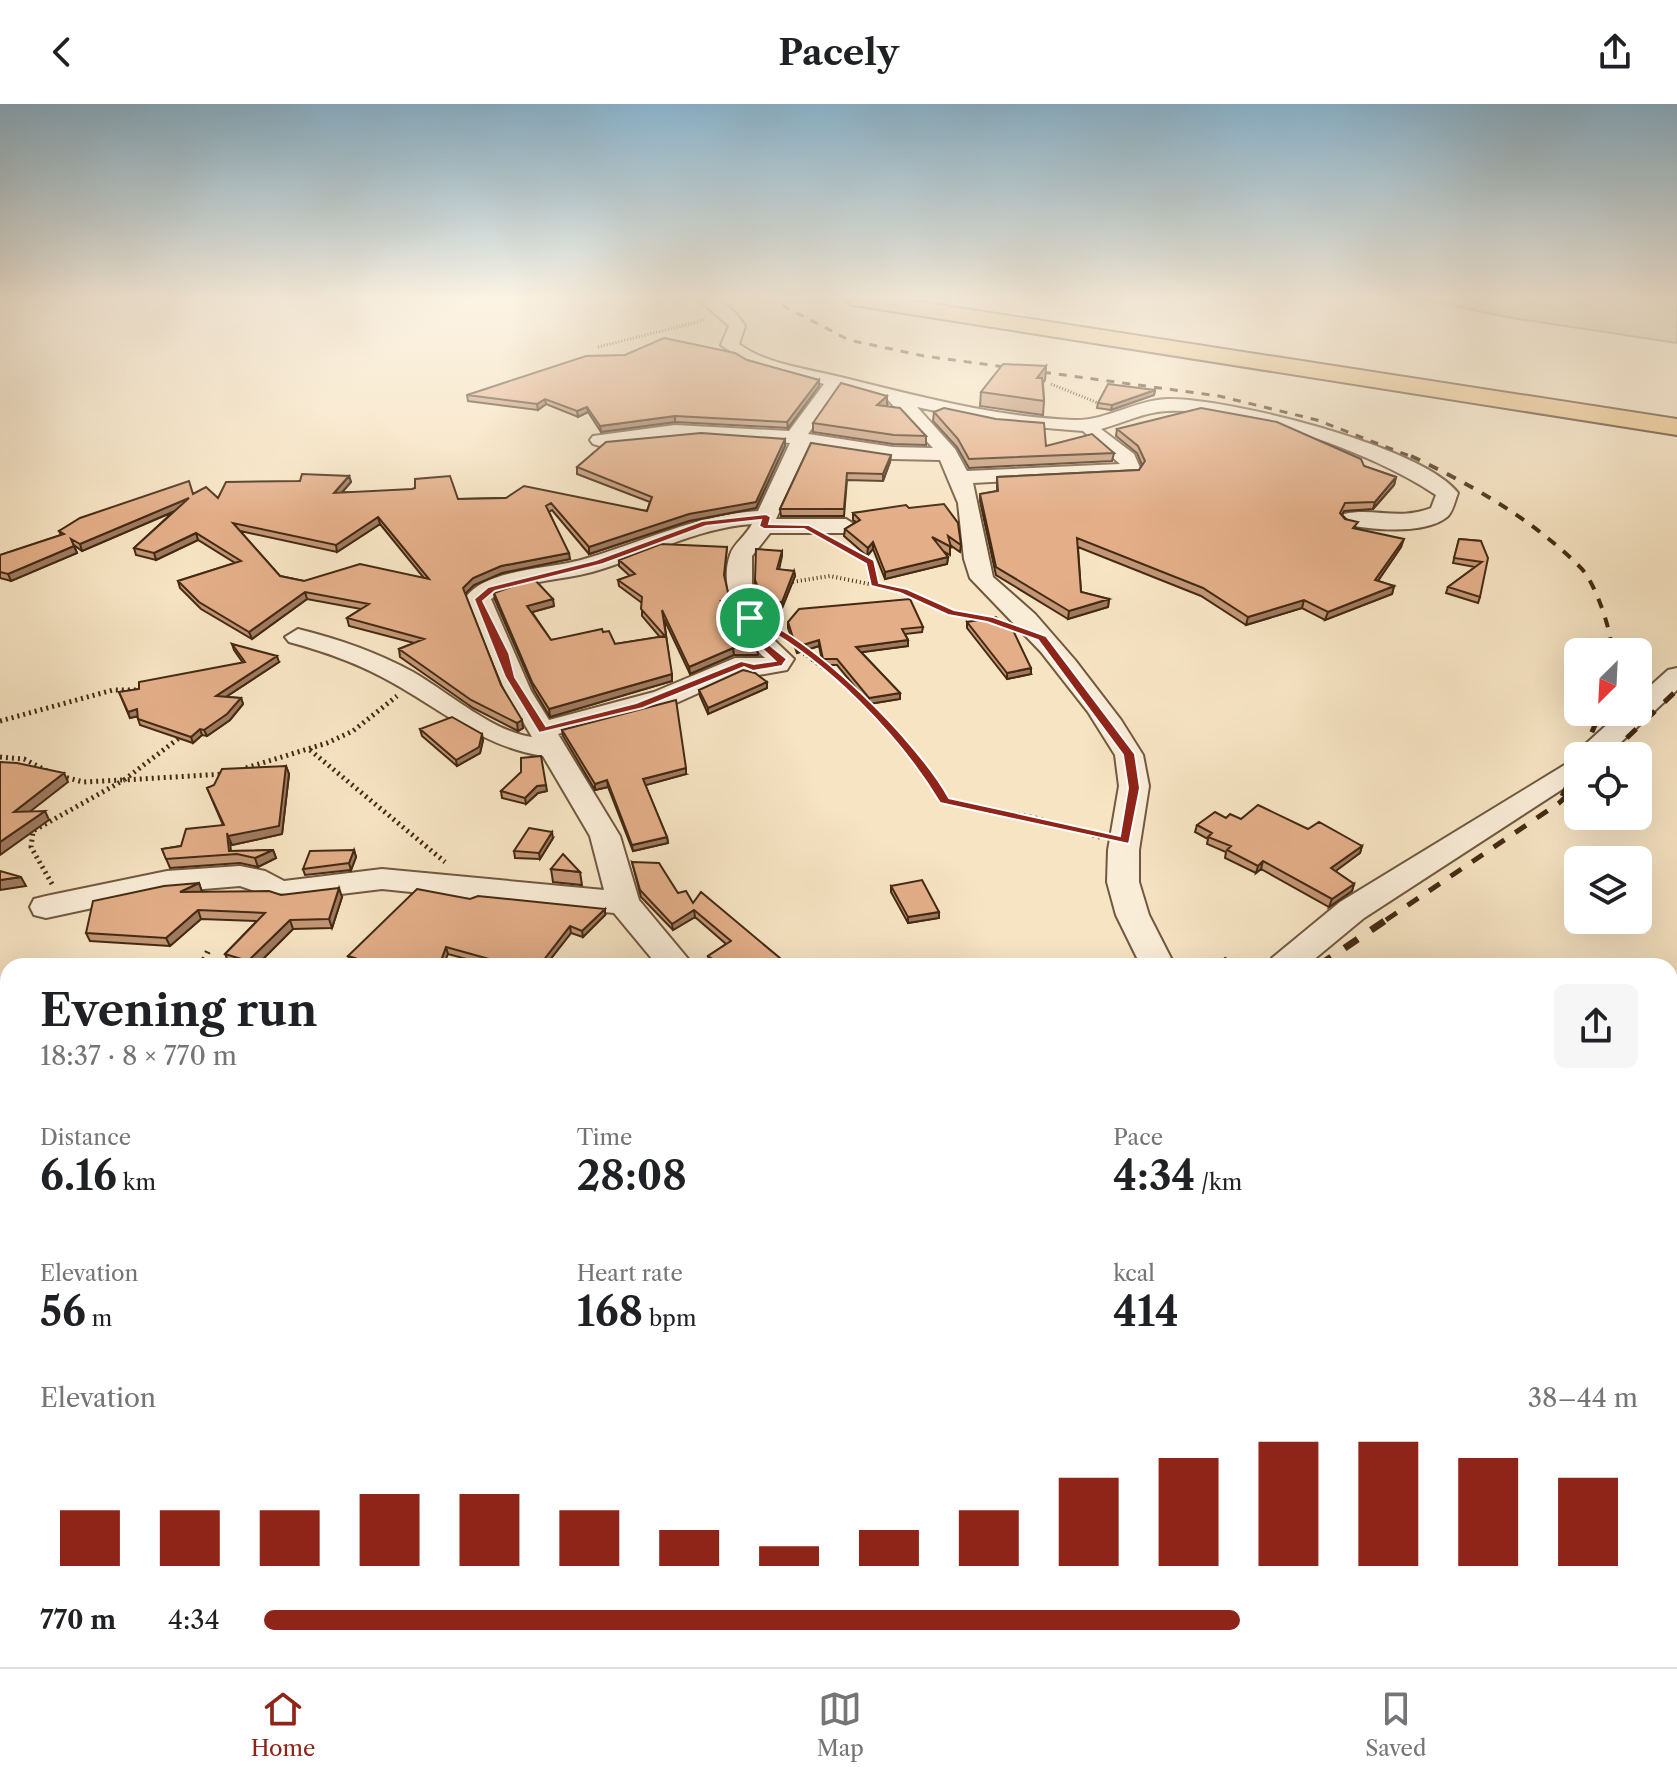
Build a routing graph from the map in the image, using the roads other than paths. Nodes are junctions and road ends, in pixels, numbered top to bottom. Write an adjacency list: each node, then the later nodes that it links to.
1 (796, 371): 5 (street)
2 (1268, 371): 7 (highway)
3 (1315, 371): 10 (highway)
4 (1374, 371): 8 (highway)
5 (836, 381): 6 (street); 12 (street)
6 (896, 398): 9 (street); 15 (street)
7 (1565, 419): 11 (highway); 14 (highway)
8 (1677, 419)
9 (1089, 424): 16 (street); 17 (street)
10 (1677, 427)
11 (1677, 436)
12 (799, 438): 13 (street); 15 (street); 18 (street)
13 (600, 440)
14 (1677, 443)
15 (948, 453): 16 (street)
16 (962, 477): 28 (street)
17 (1352, 519)
18 (765, 522): 19 (street); 22 (street); 22 (street)
19 (846, 526)
20 (298, 637): 22 (street)
21 (1677, 676): 23 (street)
22 (549, 740): 25 (street)
23 (1604, 742)
24 (1564, 775): 29 (street)
25 (624, 903): 26 (street); 27 (street)
26 (46, 907)
27 (670, 958)
28 (1154, 958)
29 (1294, 958)

